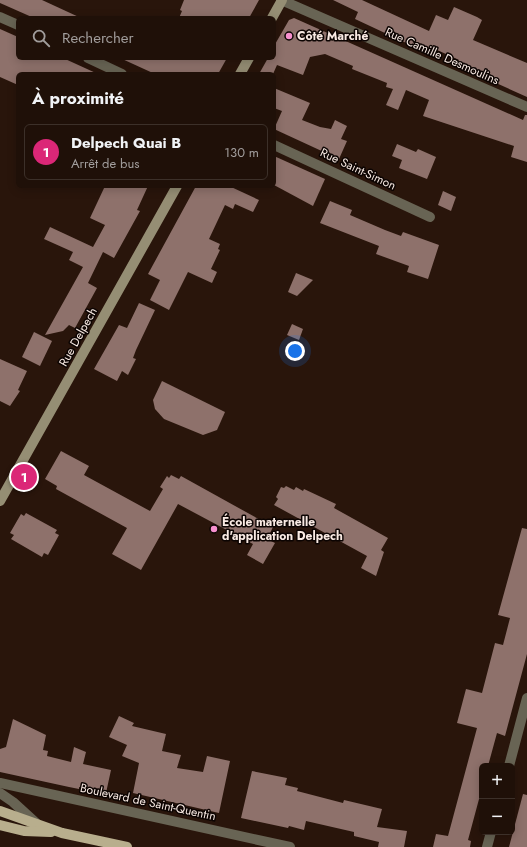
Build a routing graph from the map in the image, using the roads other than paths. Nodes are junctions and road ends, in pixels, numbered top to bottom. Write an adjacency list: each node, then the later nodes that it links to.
1 (282, 0): 2 (street); 9 (street, Rue Camille Desmoulins)
2 (273, 16)
3 (0, 17): 4 (street)
4 (16, 24)
5 (92, 60): 7 (street)
6 (248, 60): 8 (street)
7 (118, 72)
8 (241, 72)
9 (527, 107)
10 (276, 146): 12 (street, Rue Saint-Simon)
11 (176, 188): 13 (street, Rue Delpech)
12 (430, 217)
13 (0, 501)
14 (527, 698): 15 (street)
15 (510, 763)
16 (0, 783): 24 (street, Boulevard de Saint-Quentin)
17 (0, 794): 19 (street)
18 (0, 811): 19 (main road)
19 (36, 823): 21 (main road)
20 (0, 825): 21 (main road)
21 (62, 833): 23 (main road)
22 (490, 835): 25 (street)
23 (127, 847)
24 (290, 847)
25 (487, 847)

